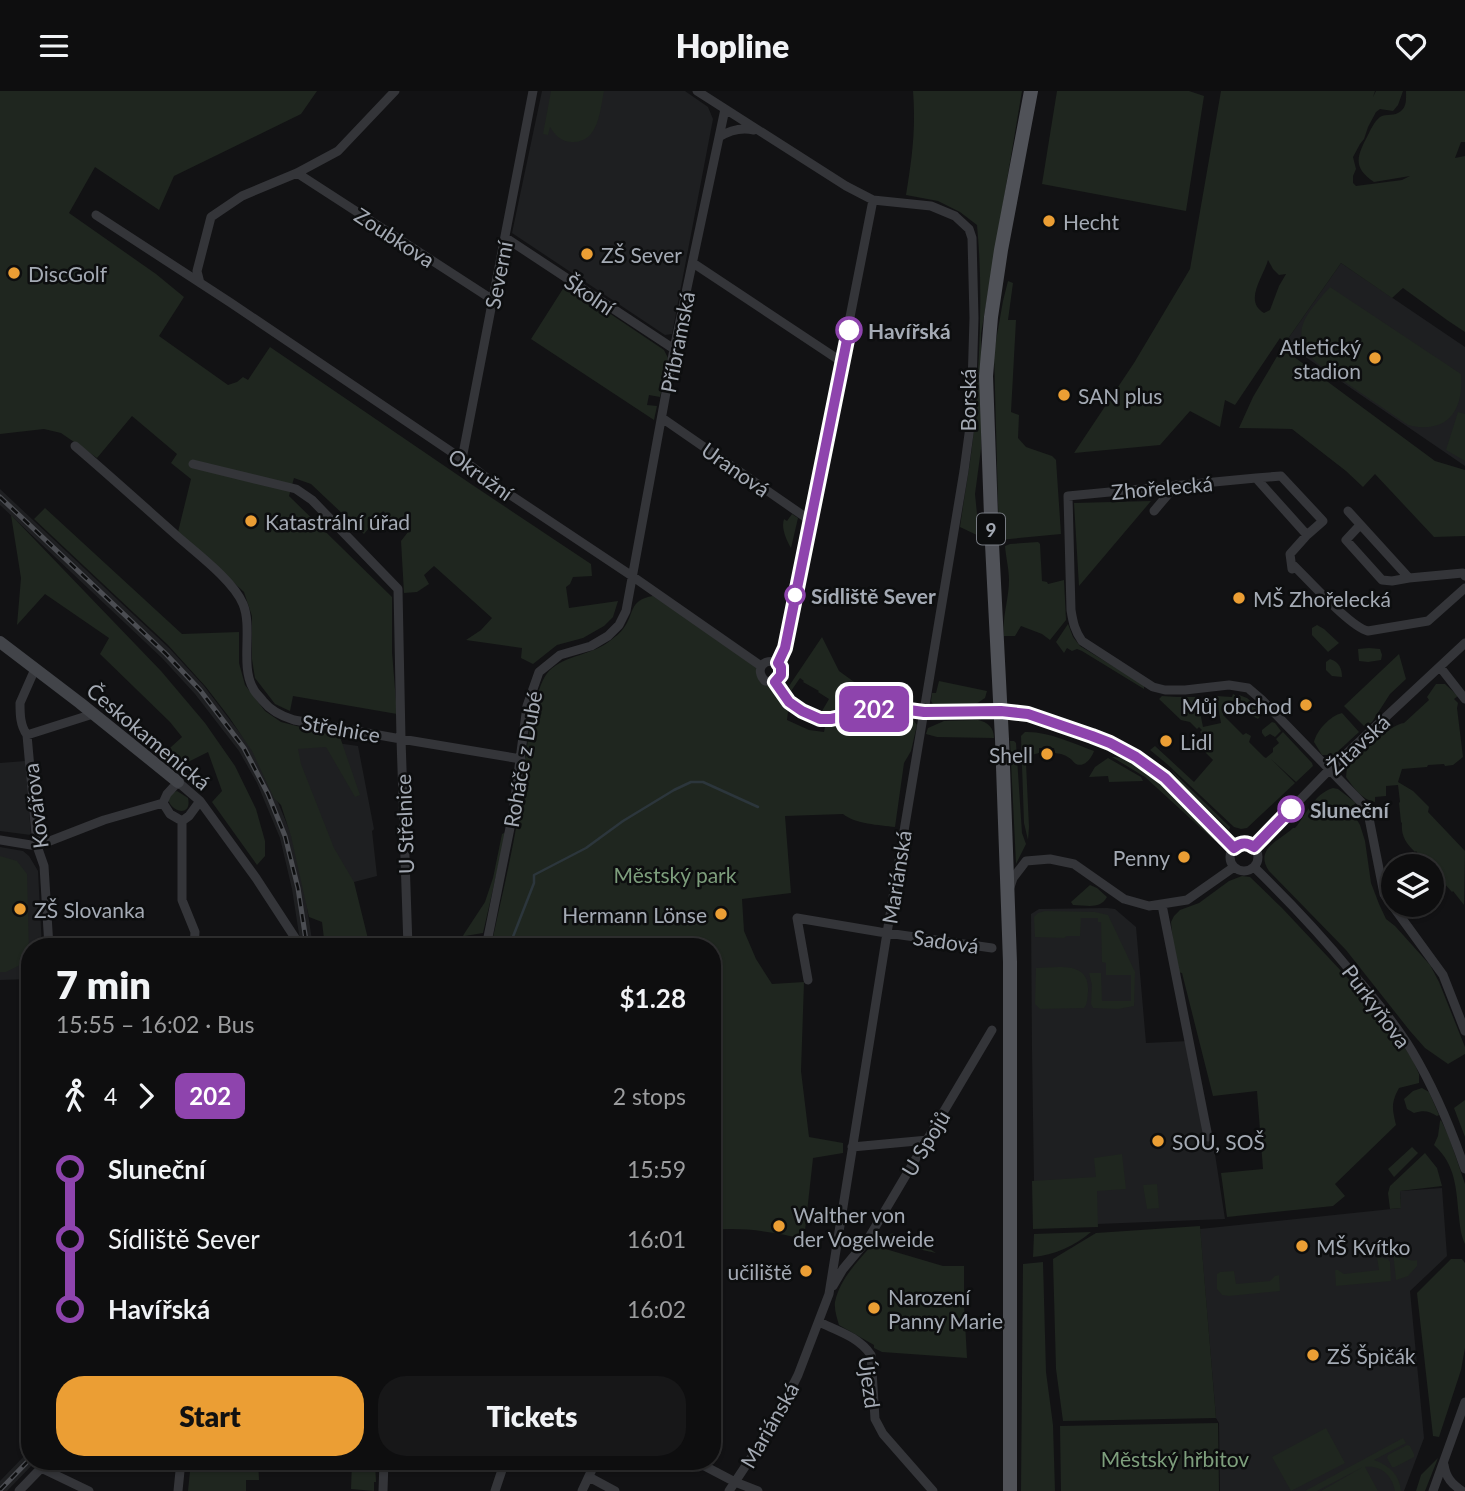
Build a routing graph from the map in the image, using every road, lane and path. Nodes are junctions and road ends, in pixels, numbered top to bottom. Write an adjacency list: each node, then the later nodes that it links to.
1 (395, 91): 8 (street)
2 (533, 91): 11 (street, Severní)
3 (697, 91): 5 (street)
4 (1031, 91): 40 (main road, Borská / 9)
5 (725, 109): 6 (street); 7 (street, Příbramská)
6 (761, 132): 7 (street); 9 (street)
7 (719, 137): 12 (street, Příbramská)
8 (297, 173): 13 (street); 14 (street, Zoubkova)
9 (873, 200): 16 (street); 41 (street, Mariánská)
10 (96, 215): 13 (street, Okružní)
11 (506, 237): 14 (street, Severní); 15 (street, Školní)
12 (693, 263): 15 (street, Příbramská); 16 (street)
13 (200, 283): 19 (street, Okružní)
14 (494, 300): 19 (street, Severní)
15 (674, 349): 17 (street, Příbramská)
16 (842, 362): 25 (street)
17 (662, 418): 25 (street, Uranová); 28 (street, Příbramská)
18 (75, 446): 44 (street, Střelnice)
19 (462, 459): 28 (street, Okružní)
20 (193, 464): 44 (street, Střelnice)
21 (1256, 478): 22 (street, Zhořelecká); 27 (street); 27 (street, Zhořelecká)
22 (1175, 485): 23 (street); 46 (street, Zhořelecká)
23 (1154, 511)
24 (1348, 511): 26 (street)
25 (811, 521): 34 (street)
26 (1360, 525): 30 (street); 30 (street)
27 (1307, 535): 31 (street, Zhořelecká)
28 (632, 576): 35 (street, Okružní); 45 (street, Roháče z Dubé)
29 (1465, 576): 30 (street)
30 (1409, 578)
31 (1465, 588)
32 (0, 642): 37 (street, Českokamenická)
33 (1465, 643): 36 (street, Žitavská)
34 (778, 663): 35 (street); 38 (street)
35 (761, 666): 38 (street, Okružní)
36 (1440, 667): 39 (street); 46 (street, Žitavská)
37 (35, 669): 42 (street, Českokamenická); 43 (street, Kovářova)
38 (775, 682): 41 (street, Okružní)
39 (1465, 699)
40 (1001, 711): 41 (street, Okružní); 54 (street); 57 (main road, 9)
41 (924, 712): 59 (street, Mariánská)
42 (93, 714): 43 (street); 47 (street, Českokamenická)
43 (27, 735): 52 (street, Kovářova)
44 (401, 739): 45 (street); 63 (street, U Střelnice)
45 (521, 759): 64 (street, Roháče z Dubé)
46 (1330, 769): 53 (street, Žitavská); 68 (street)
47 (178, 782): 48 (street, Českokamenická); 49 (street)
48 (200, 801): 50 (street); 62 (street, Českokamenická)
49 (163, 803): 50 (street); 52 (street)
50 (182, 821): 61 (street)
51 (0, 840): 52 (street)
52 (37, 846): 60 (street, Kovářova)
53 (1254, 847): 54 (street); 56 (street)
54 (1234, 848): 55 (street)
55 (1234, 867): 56 (street); 58 (street)
56 (1254, 867): 72 (street, Purkyňova)
57 (1008, 892): 58 (street); 96 (main road, 9)
58 (1162, 905): 69 (street)
59 (887, 933): 65 (street, Sadová); 66 (street, Sadová); 71 (street, Mariánská)
60 (48, 938)
61 (195, 938)
62 (295, 938)
63 (408, 938)
64 (488, 938)
65 (992, 948)
66 (808, 980)
67 (992, 1030): 70 (street, U Spojů)
68 (1465, 1031)
69 (1208, 1137)
70 (928, 1140): 71 (street); 73 (street, U Spojů)
71 (852, 1147): 73 (street, Mariánská)
72 (1465, 1169)
73 (829, 1294): 74 (street, Mariánská)
74 (819, 1322): 85 (street, Mariánská); 95 (street, Újezd)
75 (1465, 1402): 76 (street)
76 (1443, 1463): 97 (street); 98 (street)
77 (40, 1470): 86 (street)
78 (53, 1470): 87 (street)
79 (180, 1470): 88 (street)
80 (384, 1470): 89 (street)
81 (502, 1470): 90 (street)
82 (592, 1470): 84 (street)
83 (712, 1470): 85 (street)
84 (589, 1477): 91 (street); 92 (street)
85 (735, 1482): 93 (street, Mariánská); 94 (street)
86 (19, 1491)
87 (89, 1491)
88 (178, 1491)
89 (383, 1491)
90 (495, 1491)
91 (582, 1491)
92 (615, 1491)
93 (729, 1491)
94 (758, 1491)
95 (933, 1491)
96 (1010, 1491)
97 (1433, 1491)
98 (1462, 1491)

